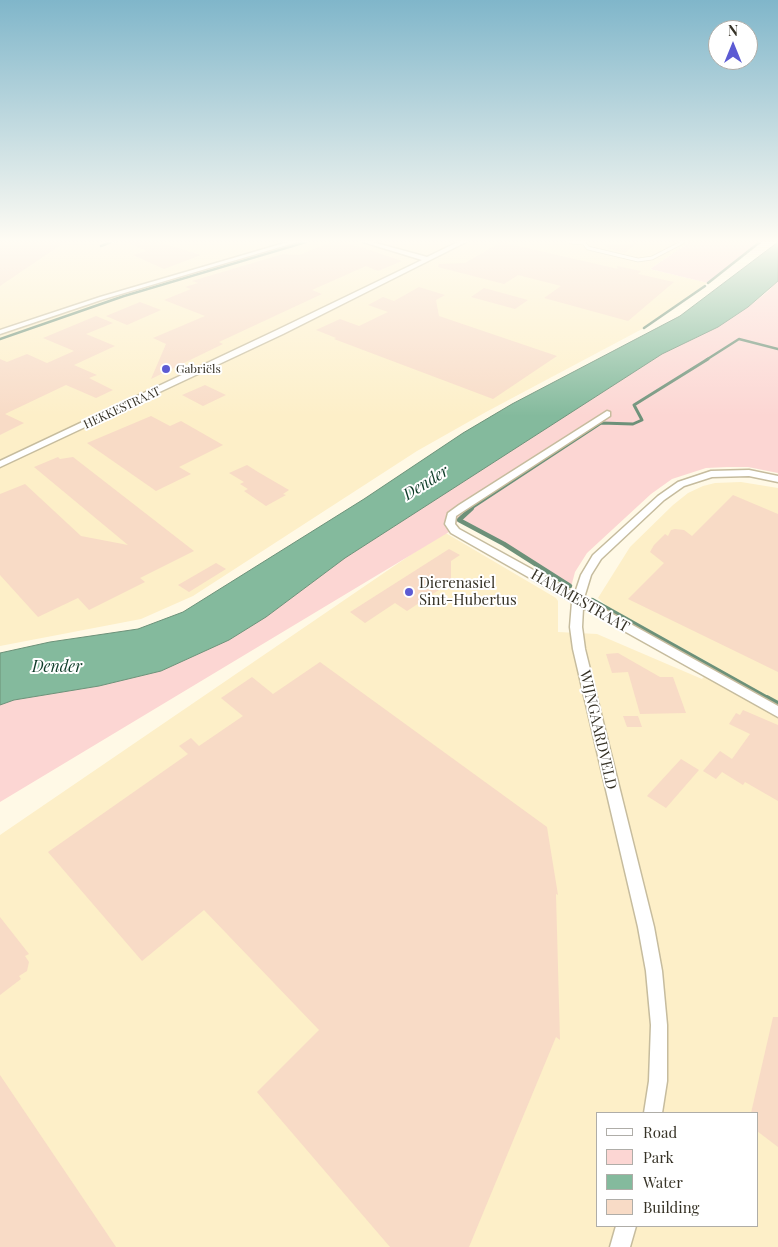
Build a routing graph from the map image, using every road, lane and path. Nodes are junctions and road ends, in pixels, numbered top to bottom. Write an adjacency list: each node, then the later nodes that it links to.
1 (95, 300): 3 (street)
2 (344, 300): 5 (street, HEKKESTRAAT)
3 (0, 332)
4 (608, 414): 7 (street, HAMMESTRAAT)
5 (0, 464)
6 (778, 479): 7 (street, WIJNGAARDVELD)
7 (578, 600): 8 (street, HAMMESTRAAT); 9 (street, WIJNGAARDVELD)
8 (778, 712)
9 (653, 1112)
10 (626, 1227): 11 (street)
11 (620, 1247)

